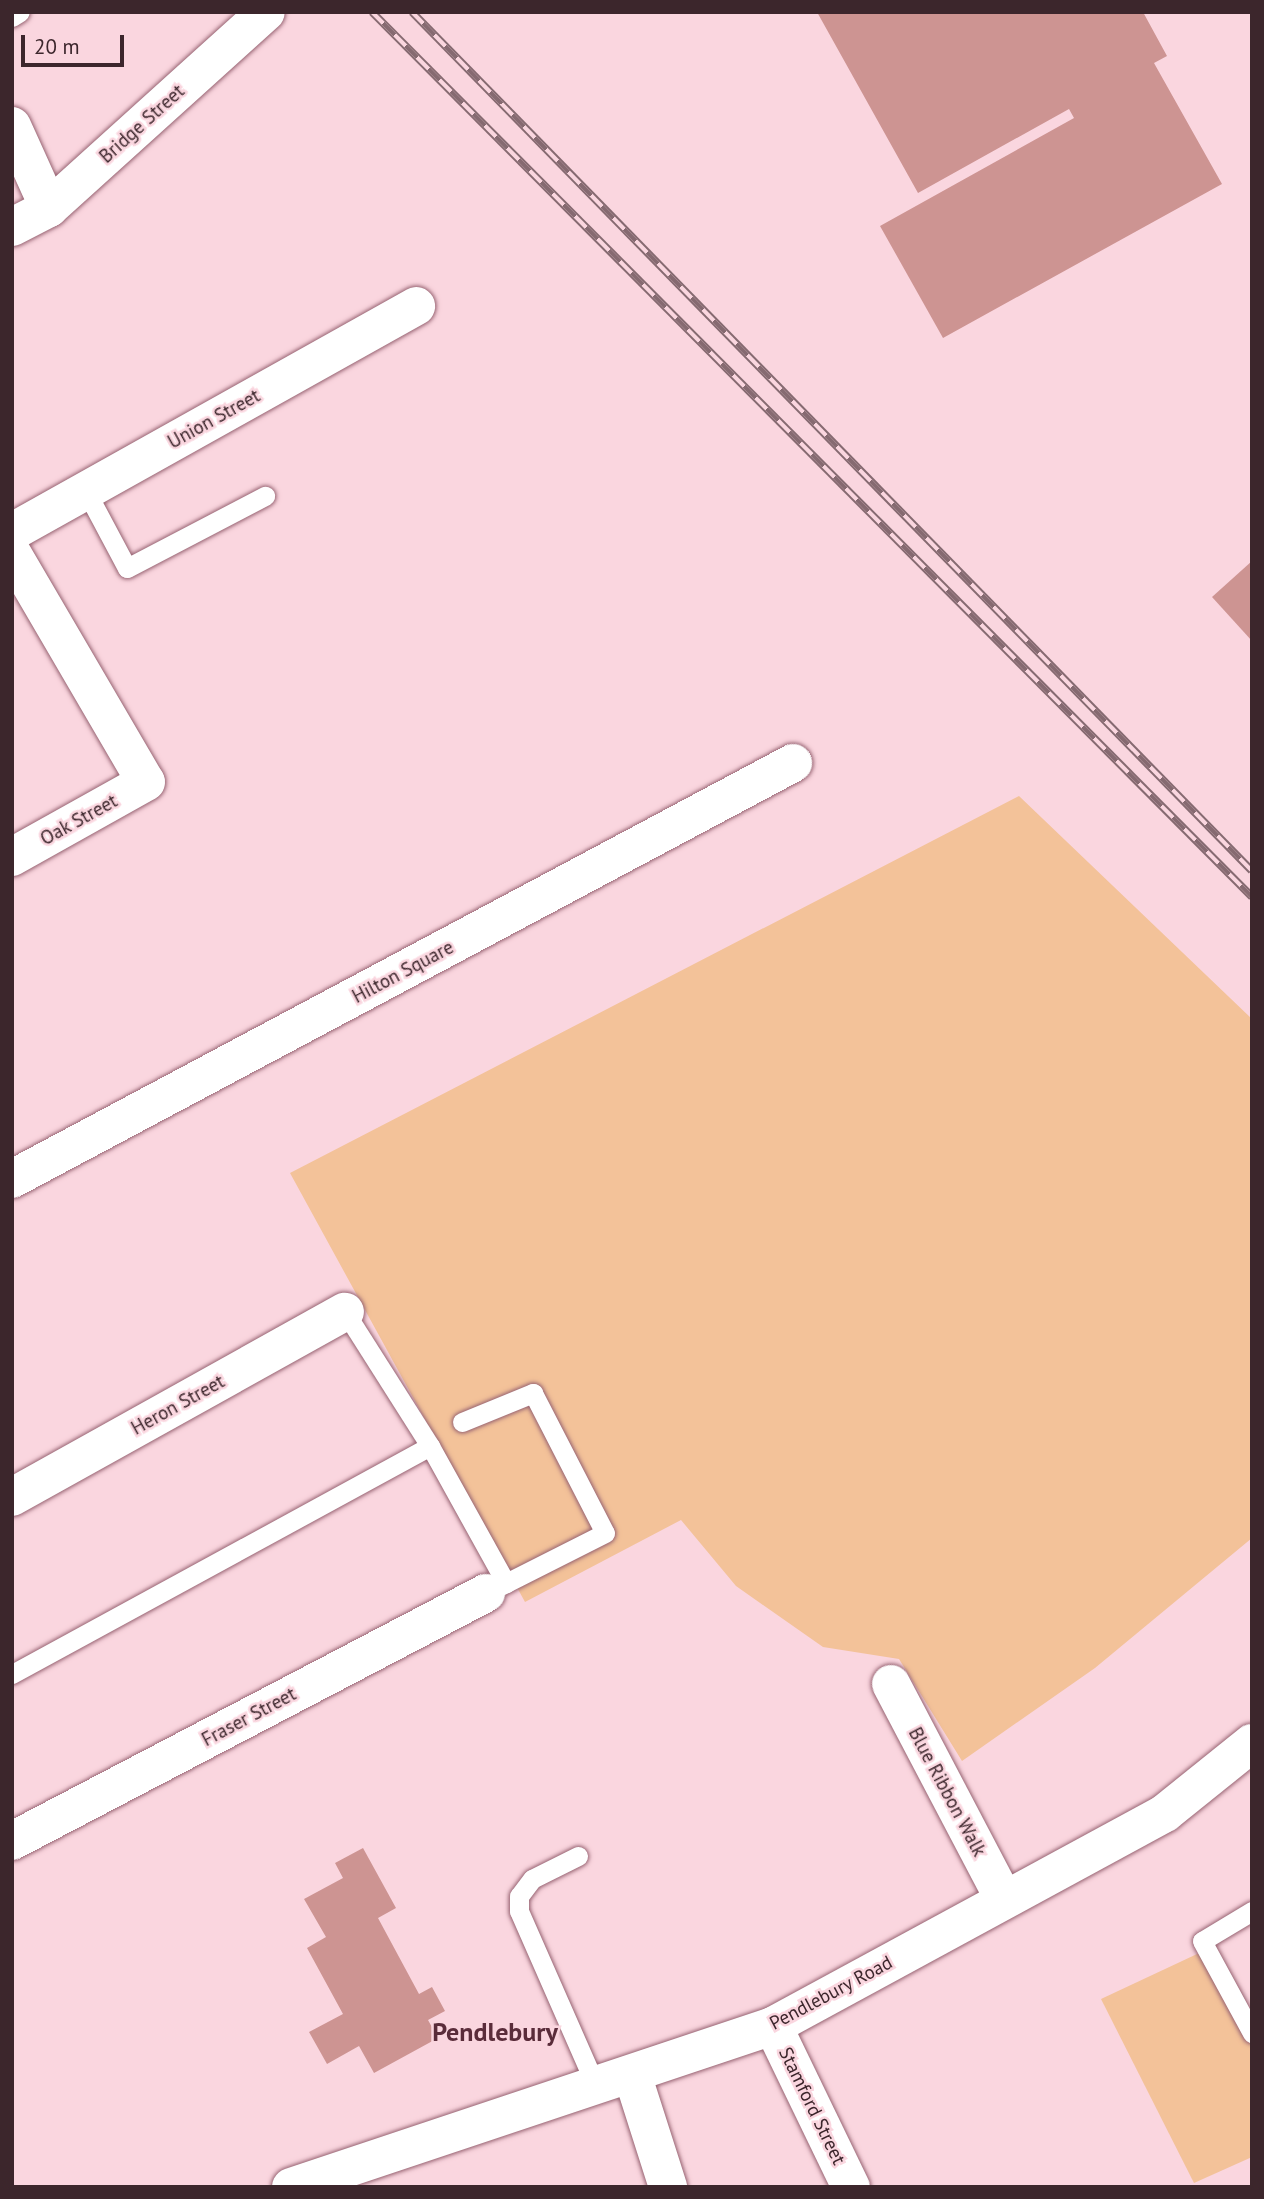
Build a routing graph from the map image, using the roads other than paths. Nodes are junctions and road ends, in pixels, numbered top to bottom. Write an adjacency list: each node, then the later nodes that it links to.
1 (20, 12): 3 (lane)
2 (262, 15): 5 (street, Bridge Street)
3 (12, 17)
4 (12, 126): 5 (street)
5 (49, 208): 6 (street, Bridge Street)
6 (12, 227)
7 (416, 306): 8 (street, Union Street)
8 (86, 491): 9 (lane); 10 (street, Union Street)
9 (265, 496)
10 (12, 532)
11 (12, 553): 13 (street, Oak Street)
12 (793, 764): 14 (street, Hilton Square)
13 (12, 857)
14 (12, 1179)
15 (345, 1312): 17 (lane); 18 (street, Heron Street)
16 (462, 1422): 19 (lane)
17 (430, 1446): 19 (lane); 20 (lane)
18 (12, 1497)
19 (496, 1588): 23 (street, Fraser Street)
20 (12, 1674)
21 (891, 1684): 25 (street, Blue Ribbon Walk)
22 (1252, 1743): 25 (street, Pendlebury Road)
23 (12, 1840)
24 (578, 1856): 29 (lane)
25 (1004, 1899): 27 (street, Pendlebury Road)
26 (1252, 1911): 28 (lane)
27 (773, 2026): 29 (street, Pendlebury Road); 32 (street, Stamford Street)
28 (1252, 2033)
29 (614, 2080): 30 (street, Pendlebury Road); 31 (street)
30 (291, 2187)
31 (668, 2187)
32 (851, 2187)

